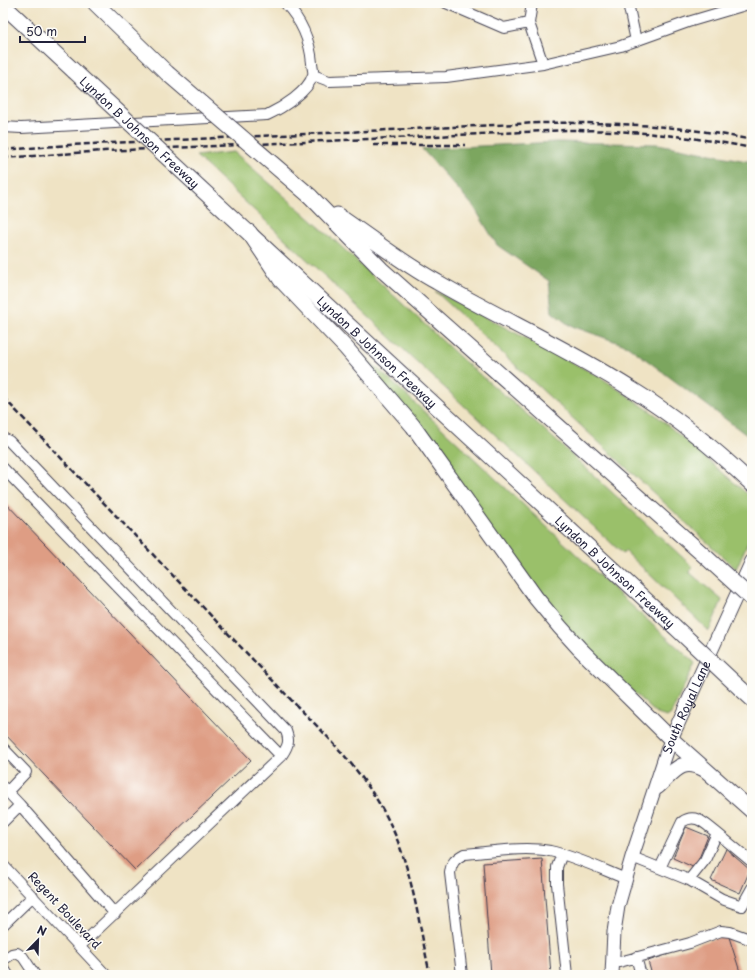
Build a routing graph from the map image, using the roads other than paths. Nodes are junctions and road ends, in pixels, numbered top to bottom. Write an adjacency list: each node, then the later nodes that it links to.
1 (95, 3): 13 (highway, bridge)
2 (285, 3): 11 (street)
3 (446, 3): 8 (street)
4 (532, 3): 8 (street)
5 (628, 3): 9 (street)
6 (752, 3): 9 (street)
7 (3, 5): 14 (highway, Lyndon B Johnson Freeway, bridge)
8 (529, 23): 10 (street)
9 (636, 41): 10 (street)
10 (542, 64): 11 (street)
11 (313, 75): 12 (street)
12 (3, 127)
13 (310, 196): 17 (highway); 19 (highway, bridge)
14 (249, 232): 20 (highway, Lyndon B Johnson Freeway, bridge); 21 (highway)
15 (3, 438): 23 (street)
16 (3, 468): 23 (street)
17 (752, 484)
18 (752, 561): 21 (main road, South Royal Lane)
19 (752, 599)
20 (747, 694)
21 (671, 738): 24 (highway); 25 (main road, South Royal Lane)
22 (3, 748): 26 (street)
23 (280, 756): 40 (street)
24 (709, 771): 25 (highway); 28 (highway)
25 (657, 787): 32 (main road, South Royal Lane)
26 (5, 790): 27 (street)
27 (20, 805): 29 (street); 40 (street)
28 (752, 811)
29 (3, 822)
30 (717, 834): 33 (street); 35 (street); 37 (street)
31 (562, 854): 36 (street); 51 (street); 52 (street)
32 (632, 857): 35 (street); 36 (main road, South Royal Lane)
33 (752, 862)
34 (3, 864): 39 (street, Regent Boulevard)
35 (660, 868): 37 (street)
36 (626, 879): 47 (main road, South Royal Lane)
37 (689, 880): 38 (street)
38 (752, 888)
39 (33, 896): 41 (street); 43 (street, Regent Boulevard)
40 (115, 914): 43 (street)
41 (3, 925)
42 (752, 940): 44 (street)
43 (80, 946): 50 (street, Regent Boulevard)
44 (636, 957): 47 (street); 53 (street)
45 (3, 960): 49 (street)
46 (3, 967): 48 (street)
47 (612, 970)
48 (8, 975)
49 (36, 975)
50 (106, 975)
51 (462, 975)
52 (567, 975)
53 (641, 975)

